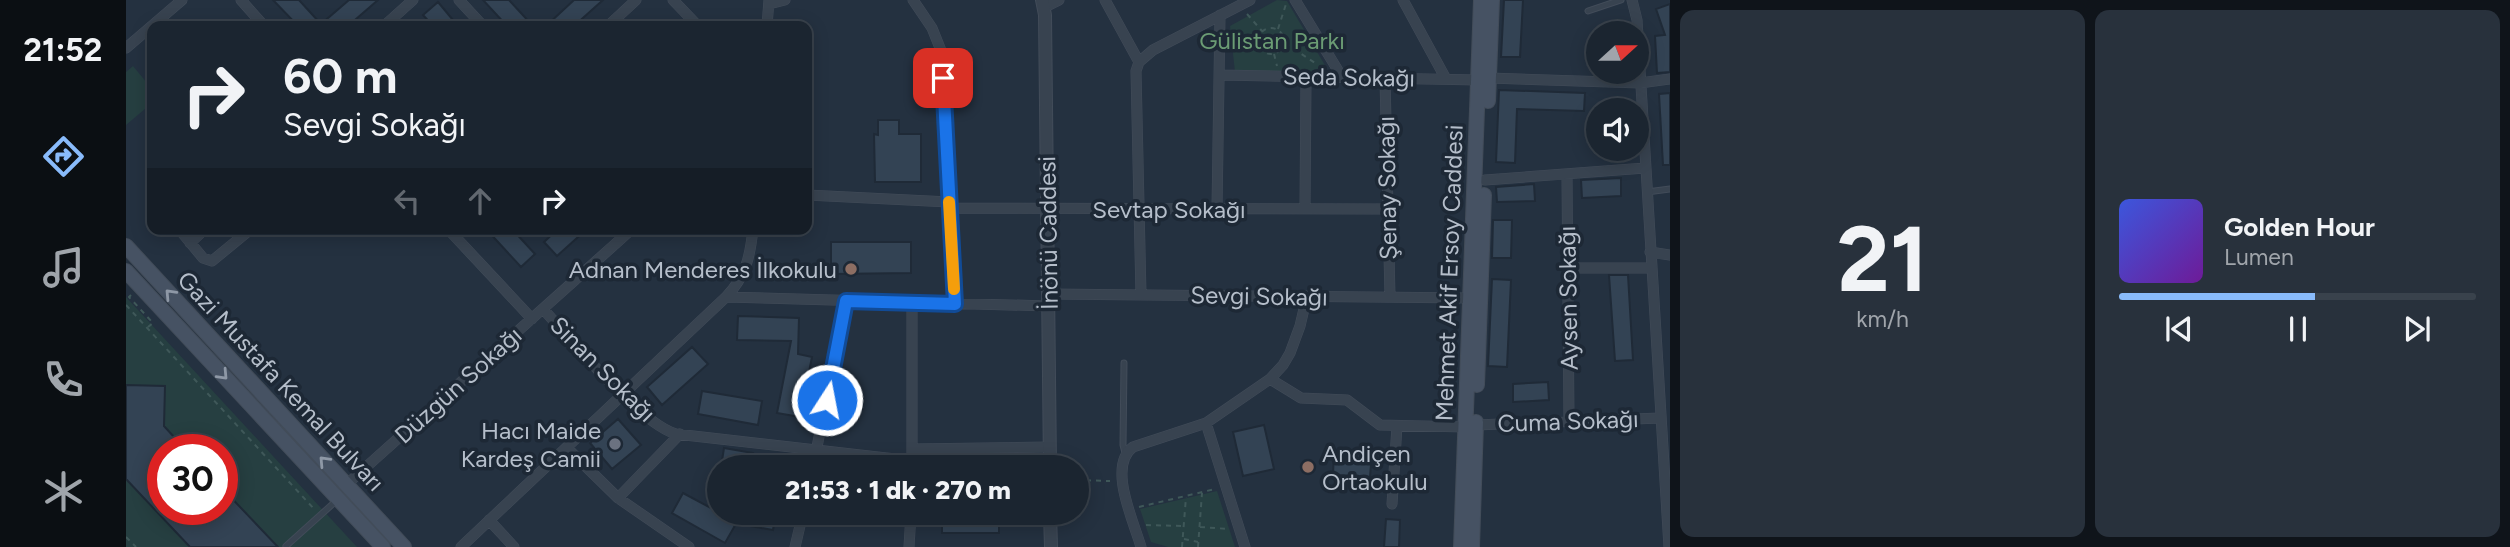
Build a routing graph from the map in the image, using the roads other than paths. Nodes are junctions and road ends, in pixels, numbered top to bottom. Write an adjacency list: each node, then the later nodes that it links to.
1 (182, 0): 22 (street)
2 (241, 0): 23 (street)
3 (413, 0): 24 (street)
4 (459, 0): 25 (street)
5 (636, 0): 26 (street)
6 (673, 0): 27 (street)
7 (785, 0): 18 (street)
8 (913, 0): 49 (street)
9 (1059, 0): 19 (street)
10 (1105, 0): 32 (street)
11 (1250, 0): 21 (street)
12 (1295, 0): 35 (street)
13 (1403, 0): 37 (street)
14 (1481, 0): 38 (main road, Mehmet Akif Ersoy Caddesi)
15 (1492, 0): 38 (main road, Mehmet Akif Ersoy Caddesi)
16 (1621, 0): 20 (lane)
17 (1632, 0): 29 (street)
18 (769, 2): 28 (street)
19 (1044, 4): 50 (street, İnönü Caddesi)
20 (1588, 11)
21 (1220, 15): 32 (street); 33 (street)
22 (158, 21)
23 (260, 21)
24 (390, 21)
25 (478, 21)
26 (613, 21)
27 (693, 21)
28 (767, 21)
29 (1637, 21)
30 (147, 30): 31 (street)
31 (126, 48)
32 (1139, 62): 52 (street)
33 (1219, 75): 34 (street, Seda Sokağı); 51 (street)
34 (1306, 77): 35 (street, Seda Sokağı); 53 (street)
35 (1339, 77): 36 (street, Seda Sokağı)
36 (1385, 78): 37 (street, Seda Sokağı); 54 (street, Şenay Sokağı)
37 (1446, 79): 38 (street, Seda Sokağı)
38 (1484, 79): 40 (street, Seda Sokağı); 45 (main road, Mehmet Akif Ersoy Caddesi); 72 (main road, Mehmet Akif Ersoy Caddesi)
39 (1670, 79): 41 (street, Seda Sokağı)
40 (1586, 82)
41 (1649, 82)
42 (1640, 84): 43 (street)
43 (1645, 168): 44 (street); 47 (street)
44 (1567, 174): 45 (street); 65 (street, Aysen Sokağı)
45 (1485, 180): 88 (main road, Mehmet Akif Ersoy Caddesi)
46 (1670, 190): 47 (lane)
47 (1647, 192): 63 (street)
48 (812, 195): 49 (street, Sevtap Sokağı)
49 (949, 205): 50 (street, Sevtap Sokağı); 76 (street)
50 (1047, 208): 52 (street, Sevtap Sokağı); 73 (street, İnönü Caddesi)
51 (1217, 208): 52 (street, Sevtap Sokağı); 53 (street, Sevtap Sokağı)
52 (1139, 209): 68 (street)
53 (1305, 209): 54 (street, Sevtap Sokağı)
54 (1388, 209): 71 (street, Şenay Sokağı)
55 (184, 235): 61 (street)
56 (199, 235): 61 (street)
57 (244, 235): 61 (street)
58 (454, 235): 78 (street)
59 (625, 235): 77 (street, Düzgün Sokağı)
60 (751, 235): 70 (street)
61 (190, 243)
62 (126, 246): 100 (main road, Gazi Mustafa Kemal Bulvarı, one-way to 62)
63 (1650, 252): 64 (street); 66 (street)
64 (1670, 255)
65 (1568, 268): 66 (street); 85 (street, Aysen Sokağı)
66 (1651, 268): 79 (street)
67 (126, 271): 101 (main road, Gazi Mustafa Kemal Bulvarı, one-way to 101)
68 (1141, 295): 69 (street, Sevgi Sokağı); 73 (street, Sevgi Sokağı)
69 (1307, 296): 71 (street, Sevgi Sokağı); 82 (street)
70 (726, 297): 74 (street, Sevgi Sokağı); 83 (street)
71 (1390, 297): 72 (street, Sevgi Sokağı)
72 (1469, 298): 88 (main road, Mehmet Akif Ersoy Caddesi)
73 (1048, 300): 76 (street, Sevgi Sokağı); 92 (street, İnönü Caddesi)
74 (846, 301): 75 (street, Sevgi Sokağı); 93 (street)
75 (912, 303): 76 (street, Sevgi Sokağı); 94 (street)
76 (955, 304)
77 (543, 309): 78 (street, Düzgün Sokağı); 83 (street, Sinan Sokağı)
78 (532, 319): 100 (street, Düzgün Sokağı)
79 (1657, 358): 80 (street); 84 (street)
80 (1670, 359)
81 (1124, 363): 95 (lane)
82 (1270, 379): 86 (street); 87 (street, Cuma Sokağı)
83 (623, 394): 89 (street, Sinan Sokağı); 91 (street)
84 (1660, 418): 85 (street, Cuma Sokağı); 90 (street)
85 (1569, 421): 88 (street, Cuma Sokağı)
86 (1206, 423): 95 (street); 120 (street)
87 (1397, 426): 88 (street, Cuma Sokağı); 103 (street)
88 (1471, 426): 121 (main road, Mehmet Akif Ersoy Caddesi); 122 (main road, Mehmet Akif Ersoy Caddesi)
89 (680, 434): 93 (street, Sinan Sokağı); 102 (street)
90 (1666, 436): 104 (street)
91 (567, 447): 102 (street); 105 (street)
92 (1050, 447): 94 (street); 99 (street, İnönü Caddesi)
93 (817, 449): 96 (street); 97 (street, Sinan Sokağı)
94 (913, 449): 98 (street)
95 (1125, 453): 119 (street)
96 (816, 455)
97 (855, 455)
98 (913, 455)
99 (1050, 455)
100 (346, 485): 112 (main road, Gazi Mustafa Kemal Bulvarı)
101 (338, 498): 110 (lane); 111 (main road, Gazi Mustafa Kemal Bulvarı)
102 (618, 498): 109 (street)
103 (1392, 504)
104 (1668, 507): 123 (street)
105 (489, 520): 113 (street); 114 (street)
106 (800, 525): 116 (street)
107 (910, 525): 117 (street)
108 (1051, 525): 118 (street)
109 (673, 543): 115 (street)
110 (286, 546)
111 (383, 547)
112 (404, 547)
113 (461, 547)
114 (514, 547)
115 (689, 547)
116 (795, 547)
117 (909, 547)
118 (1051, 547)
119 (1141, 547)
120 (1245, 547)
121 (1461, 547)
122 (1472, 547)
123 (1669, 547)

